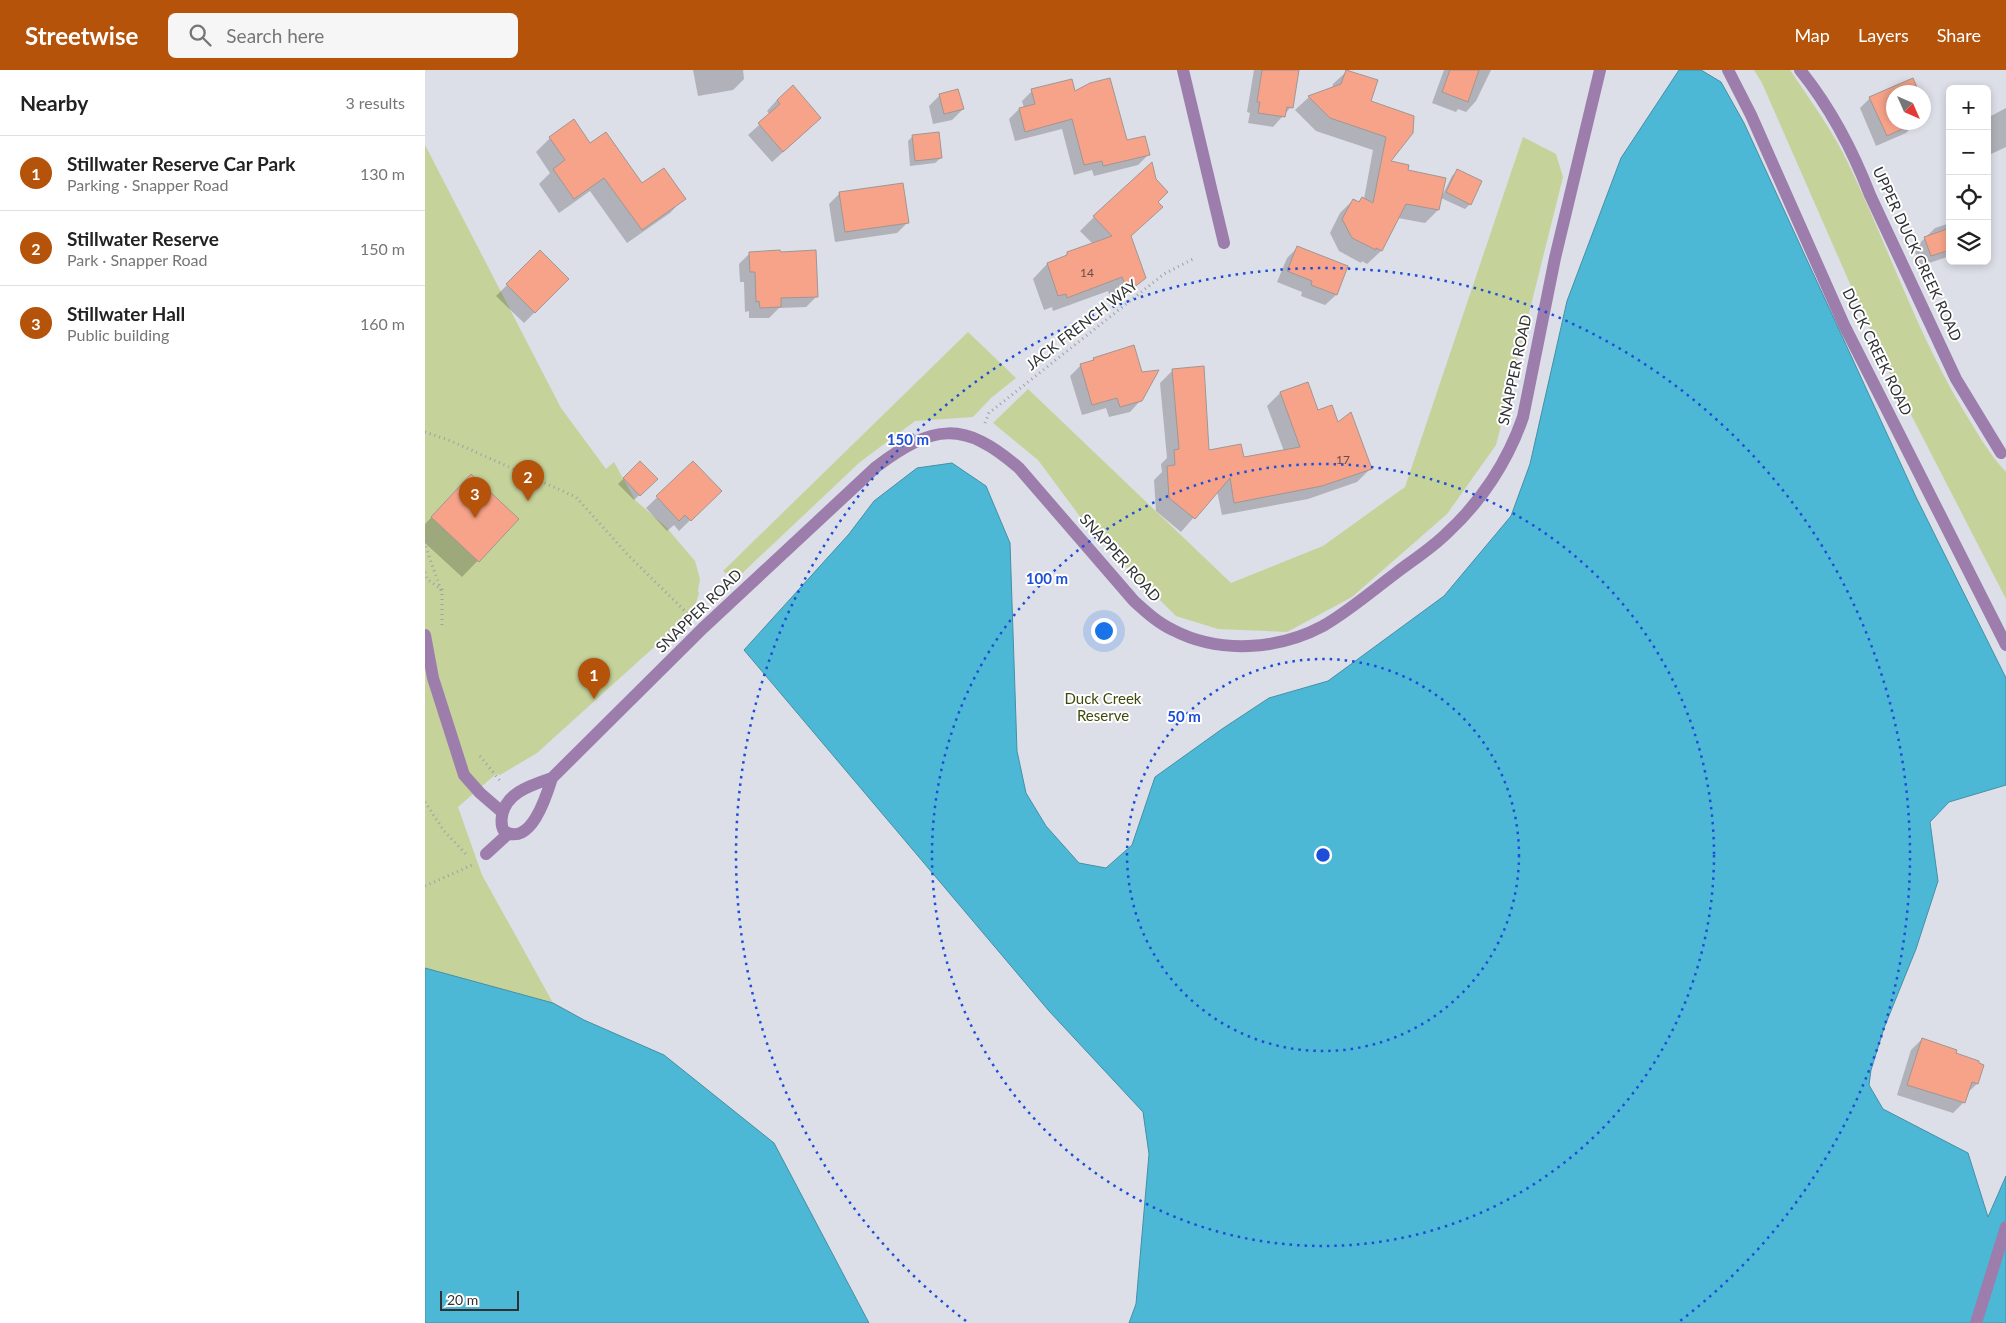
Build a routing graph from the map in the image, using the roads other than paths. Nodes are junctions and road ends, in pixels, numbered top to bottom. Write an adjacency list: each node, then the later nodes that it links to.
1 (1183, 70): 5 (street)
2 (1600, 70): 9 (street, SNAPPER ROAD)
3 (1728, 70): 8 (street, DUCK CREEK ROAD)
4 (1800, 70): 6 (street, UPPER DUCK CREEK ROAD)
5 (1224, 243)
6 (2001, 453)
7 (425, 635): 10 (street)
8 (2006, 645)
9 (552, 778): 10 (street, SNAPPER ROAD); 11 (street, SNAPPER ROAD)
10 (502, 812): 11 (street)
11 (509, 834): 12 (street, SNAPPER ROAD)
12 (486, 854)
13 (2006, 1227): 14 (street)
14 (1976, 1323)

